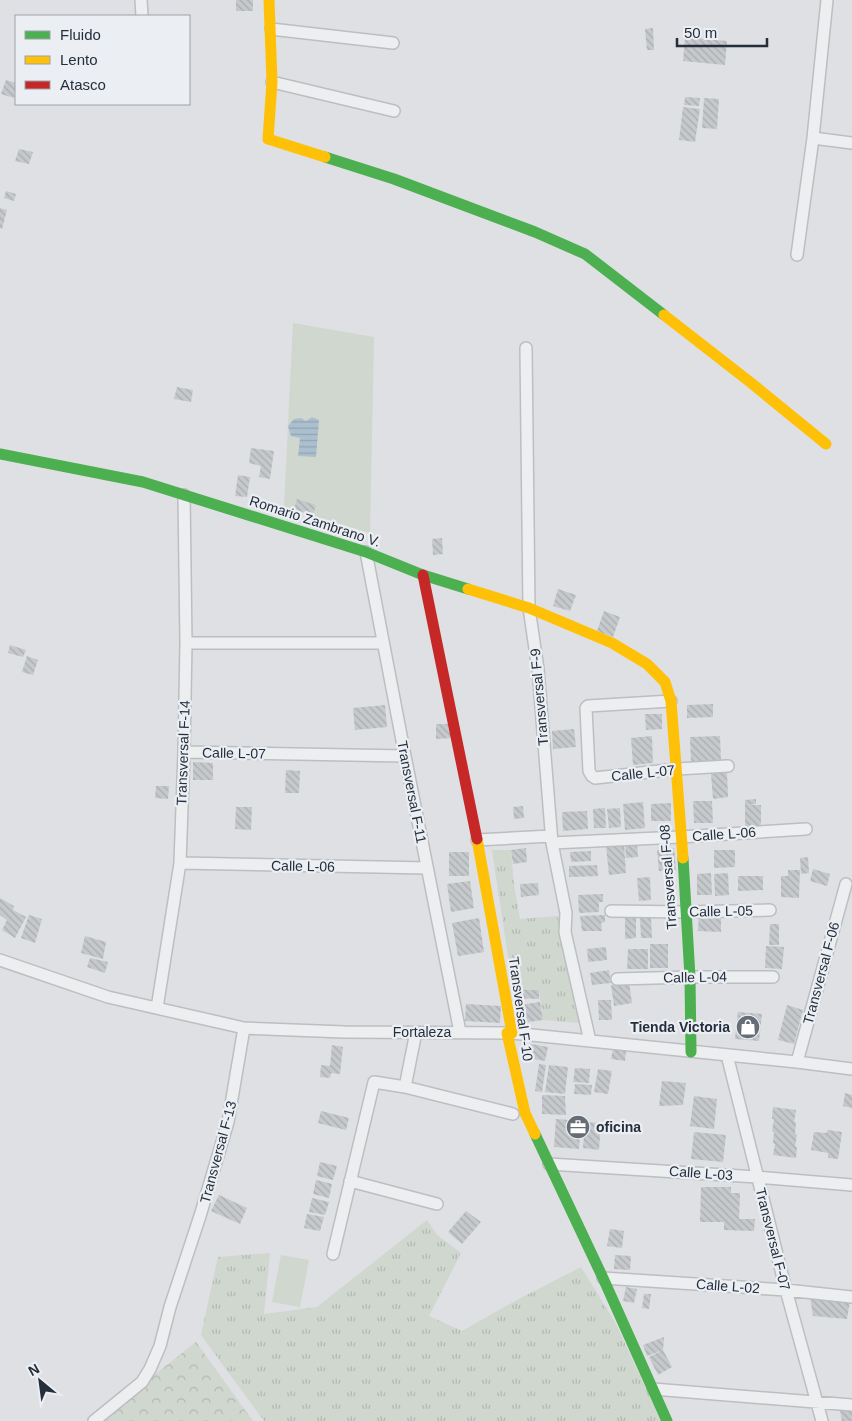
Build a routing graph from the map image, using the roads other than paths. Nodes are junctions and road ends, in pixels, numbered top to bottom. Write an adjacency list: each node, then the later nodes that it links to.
1 (141, 0): 4 (street)
2 (269, 0): 5 (street)
3 (827, 0): 9 (street)
4 (142, 15)
5 (271, 29): 6 (street); 7 (street)
6 (393, 43)
7 (272, 82): 8 (street); 13 (street)
8 (394, 111)
9 (814, 138): 10 (street); 11 (street)
10 (852, 143)
11 (797, 255)
12 (526, 348): 18 (street, Transversal F-9)
13 (826, 444)
14 (0, 454): 15 (street, Romario Zambrano V.)
15 (184, 496): 16 (street, Romario Zambrano V.); 19 (street, Transversal F-14)
16 (366, 552): 17 (street, Romario Zambrano V.); 20 (street, Transversal F-11)
17 (423, 576): 18 (street, Romario Zambrano V.); 28 (street, Transversal F-10)
18 (530, 608): 21 (street, Romario Zambrano V.); 29 (street, Transversal F-9)
19 (186, 643): 20 (street); 22 (street, Transversal F-14)
20 (383, 643): 23 (street, Transversal F-11)
21 (671, 701): 25 (street, Transversal F-08); 25 (street, Calle L-07)
22 (184, 752): 23 (street, Calle L-07); 30 (street, Transversal F-14)
23 (405, 756): 31 (street, Transversal F-11)
24 (728, 766): 25 (street, Calle L-07)
25 (677, 769): 27 (street, Transversal F-08)
26 (806, 829): 27 (street, Calle L-06)
27 (680, 838): 29 (street, Calle L-06); 35 (street, Transversal F-08)
28 (477, 840): 29 (street, Calle L-06); 44 (street, Transversal F-10)
29 (551, 840): 45 (street, Transversal F-9)
30 (180, 863): 31 (street, Calle L-06); 40 (street, Transversal F-14)
31 (427, 868): 43 (street, Transversal F-11)
32 (846, 884): 48 (street, Transversal F-06)
33 (770, 910): 35 (street, Calle L-05)
34 (611, 911): 35 (street, Calle L-05)
35 (685, 912): 37 (street, Transversal F-08)
36 (0, 960): 40 (street, Fortaleza)
37 (690, 977): 38 (street, Calle L-04); 39 (street, Calle L-04); 46 (street, Transversal F-08)
38 (773, 977)
39 (617, 979)
40 (157, 1008): 41 (street, Fortaleza)
41 (244, 1028): 42 (street, Fortaleza); 64 (street, Transversal F-13)
42 (416, 1032): 43 (street, Fortaleza); 50 (street)
43 (460, 1032): 44 (street, Fortaleza)
44 (510, 1033): 45 (street, Fortaleza); 52 (street, Transversal F-10)
45 (590, 1041): 46 (street, Fortaleza)
46 (691, 1052): 47 (street, Fortaleza)
47 (727, 1055): 48 (street, Fortaleza); 53 (street, Transversal F-07)
48 (797, 1062): 49 (street, Fortaleza)
49 (852, 1068)
50 (405, 1087): 51 (street); 54 (street)
51 (513, 1114)
52 (549, 1164): 53 (street, Calle L-03); 58 (street, Transversal F-10)
53 (757, 1177): 55 (street, Calle L-03); 59 (street, Transversal F-07)
54 (350, 1181): 56 (street); 57 (street)
55 (852, 1185)
56 (437, 1204)
57 (333, 1254)
58 (603, 1278): 59 (street, Calle L-02); 61 (street, Transversal F-10)
59 (786, 1290): 60 (street, Calle L-02); 62 (street, Transversal F-07)
60 (852, 1297)
61 (654, 1389): 62 (street); 65 (street, Transversal F-10)
62 (817, 1402): 63 (street); 66 (street, Transversal F-07)
63 (852, 1405)
64 (94, 1421)
65 (667, 1421)
66 (822, 1421)

